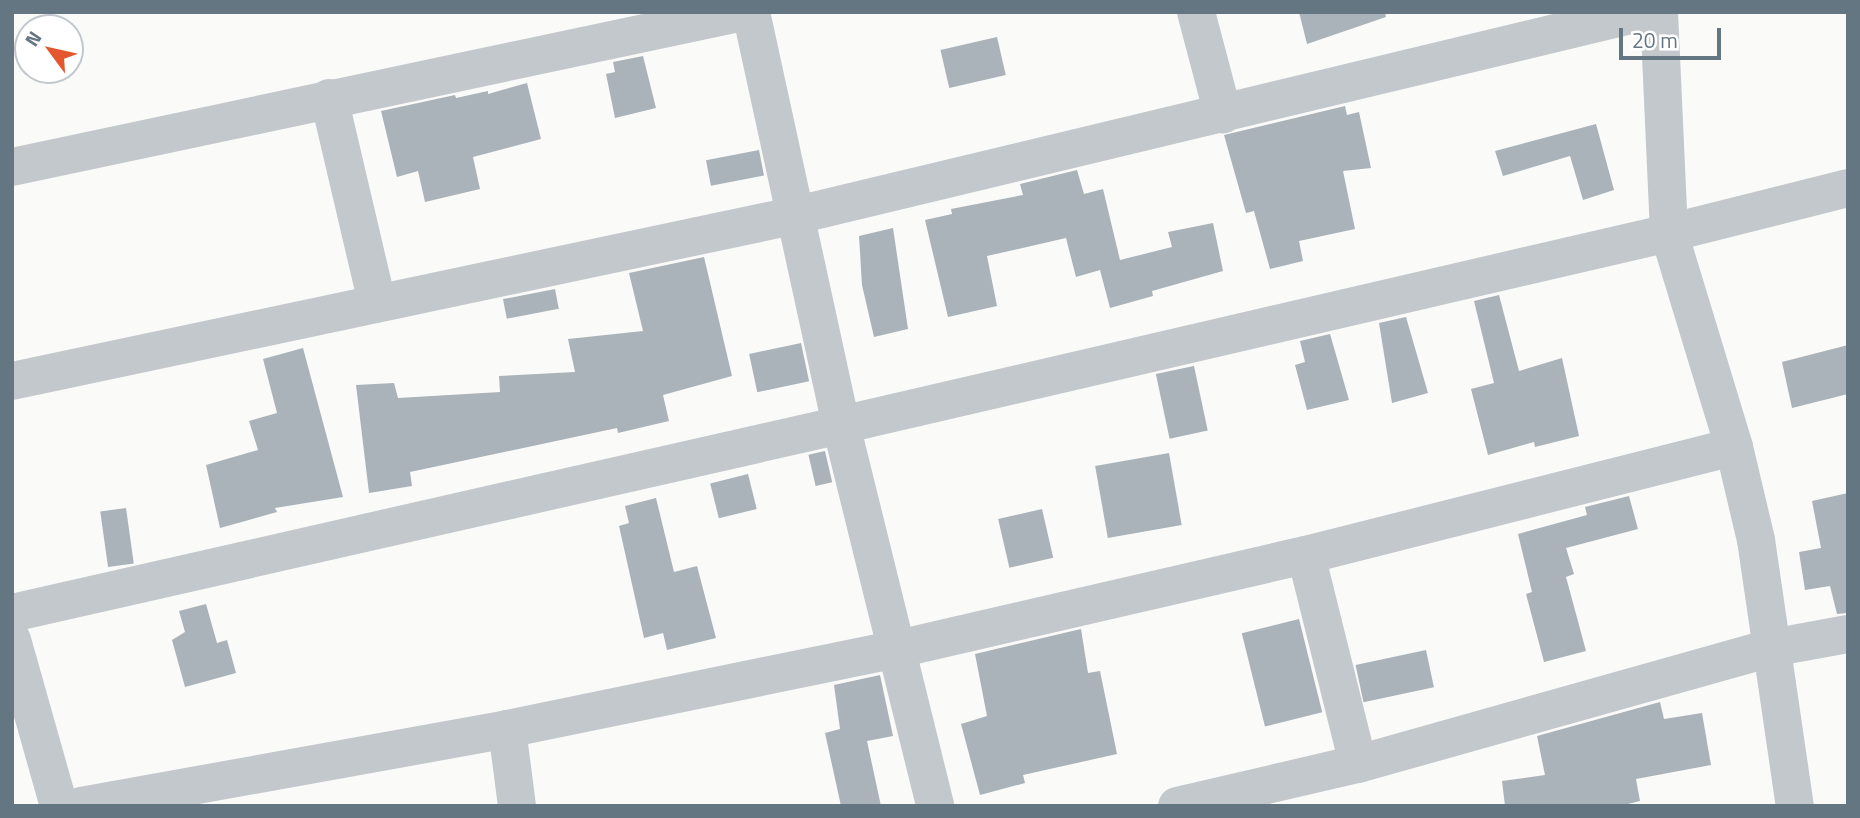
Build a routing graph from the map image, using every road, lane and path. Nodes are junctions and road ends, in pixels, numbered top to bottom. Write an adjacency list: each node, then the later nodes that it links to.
1 (744, 12): 6 (street)
2 (751, 12): 10 (street)
3 (1196, 12): 7 (street)
4 (1643, 12): 7 (street)
5 (1658, 12): 11 (street)
6 (329, 98): 8 (street); 12 (street)
7 (1223, 114): 10 (street)
8 (12, 167)
9 (1848, 188): 11 (street)
10 (797, 215): 12 (street); 14 (street)
11 (1669, 233): 14 (street); 15 (street)
12 (377, 303): 13 (street)
13 (12, 381)
14 (841, 425): 17 (street); 21 (street)
15 (1734, 447): 16 (street); 20 (street)
16 (1306, 555): 21 (street); 23 (street)
17 (12, 613)
18 (1848, 634): 20 (street)
19 (12, 640): 24 (street)
20 (1771, 648): 23 (street); 29 (street)
21 (898, 649): 22 (street); 27 (street)
22 (507, 729): 25 (street); 26 (street)
23 (1358, 764): 28 (street)
24 (59, 806)
25 (81, 806)
26 (517, 806)
27 (935, 806)
28 (1177, 806)
29 (1794, 806)

